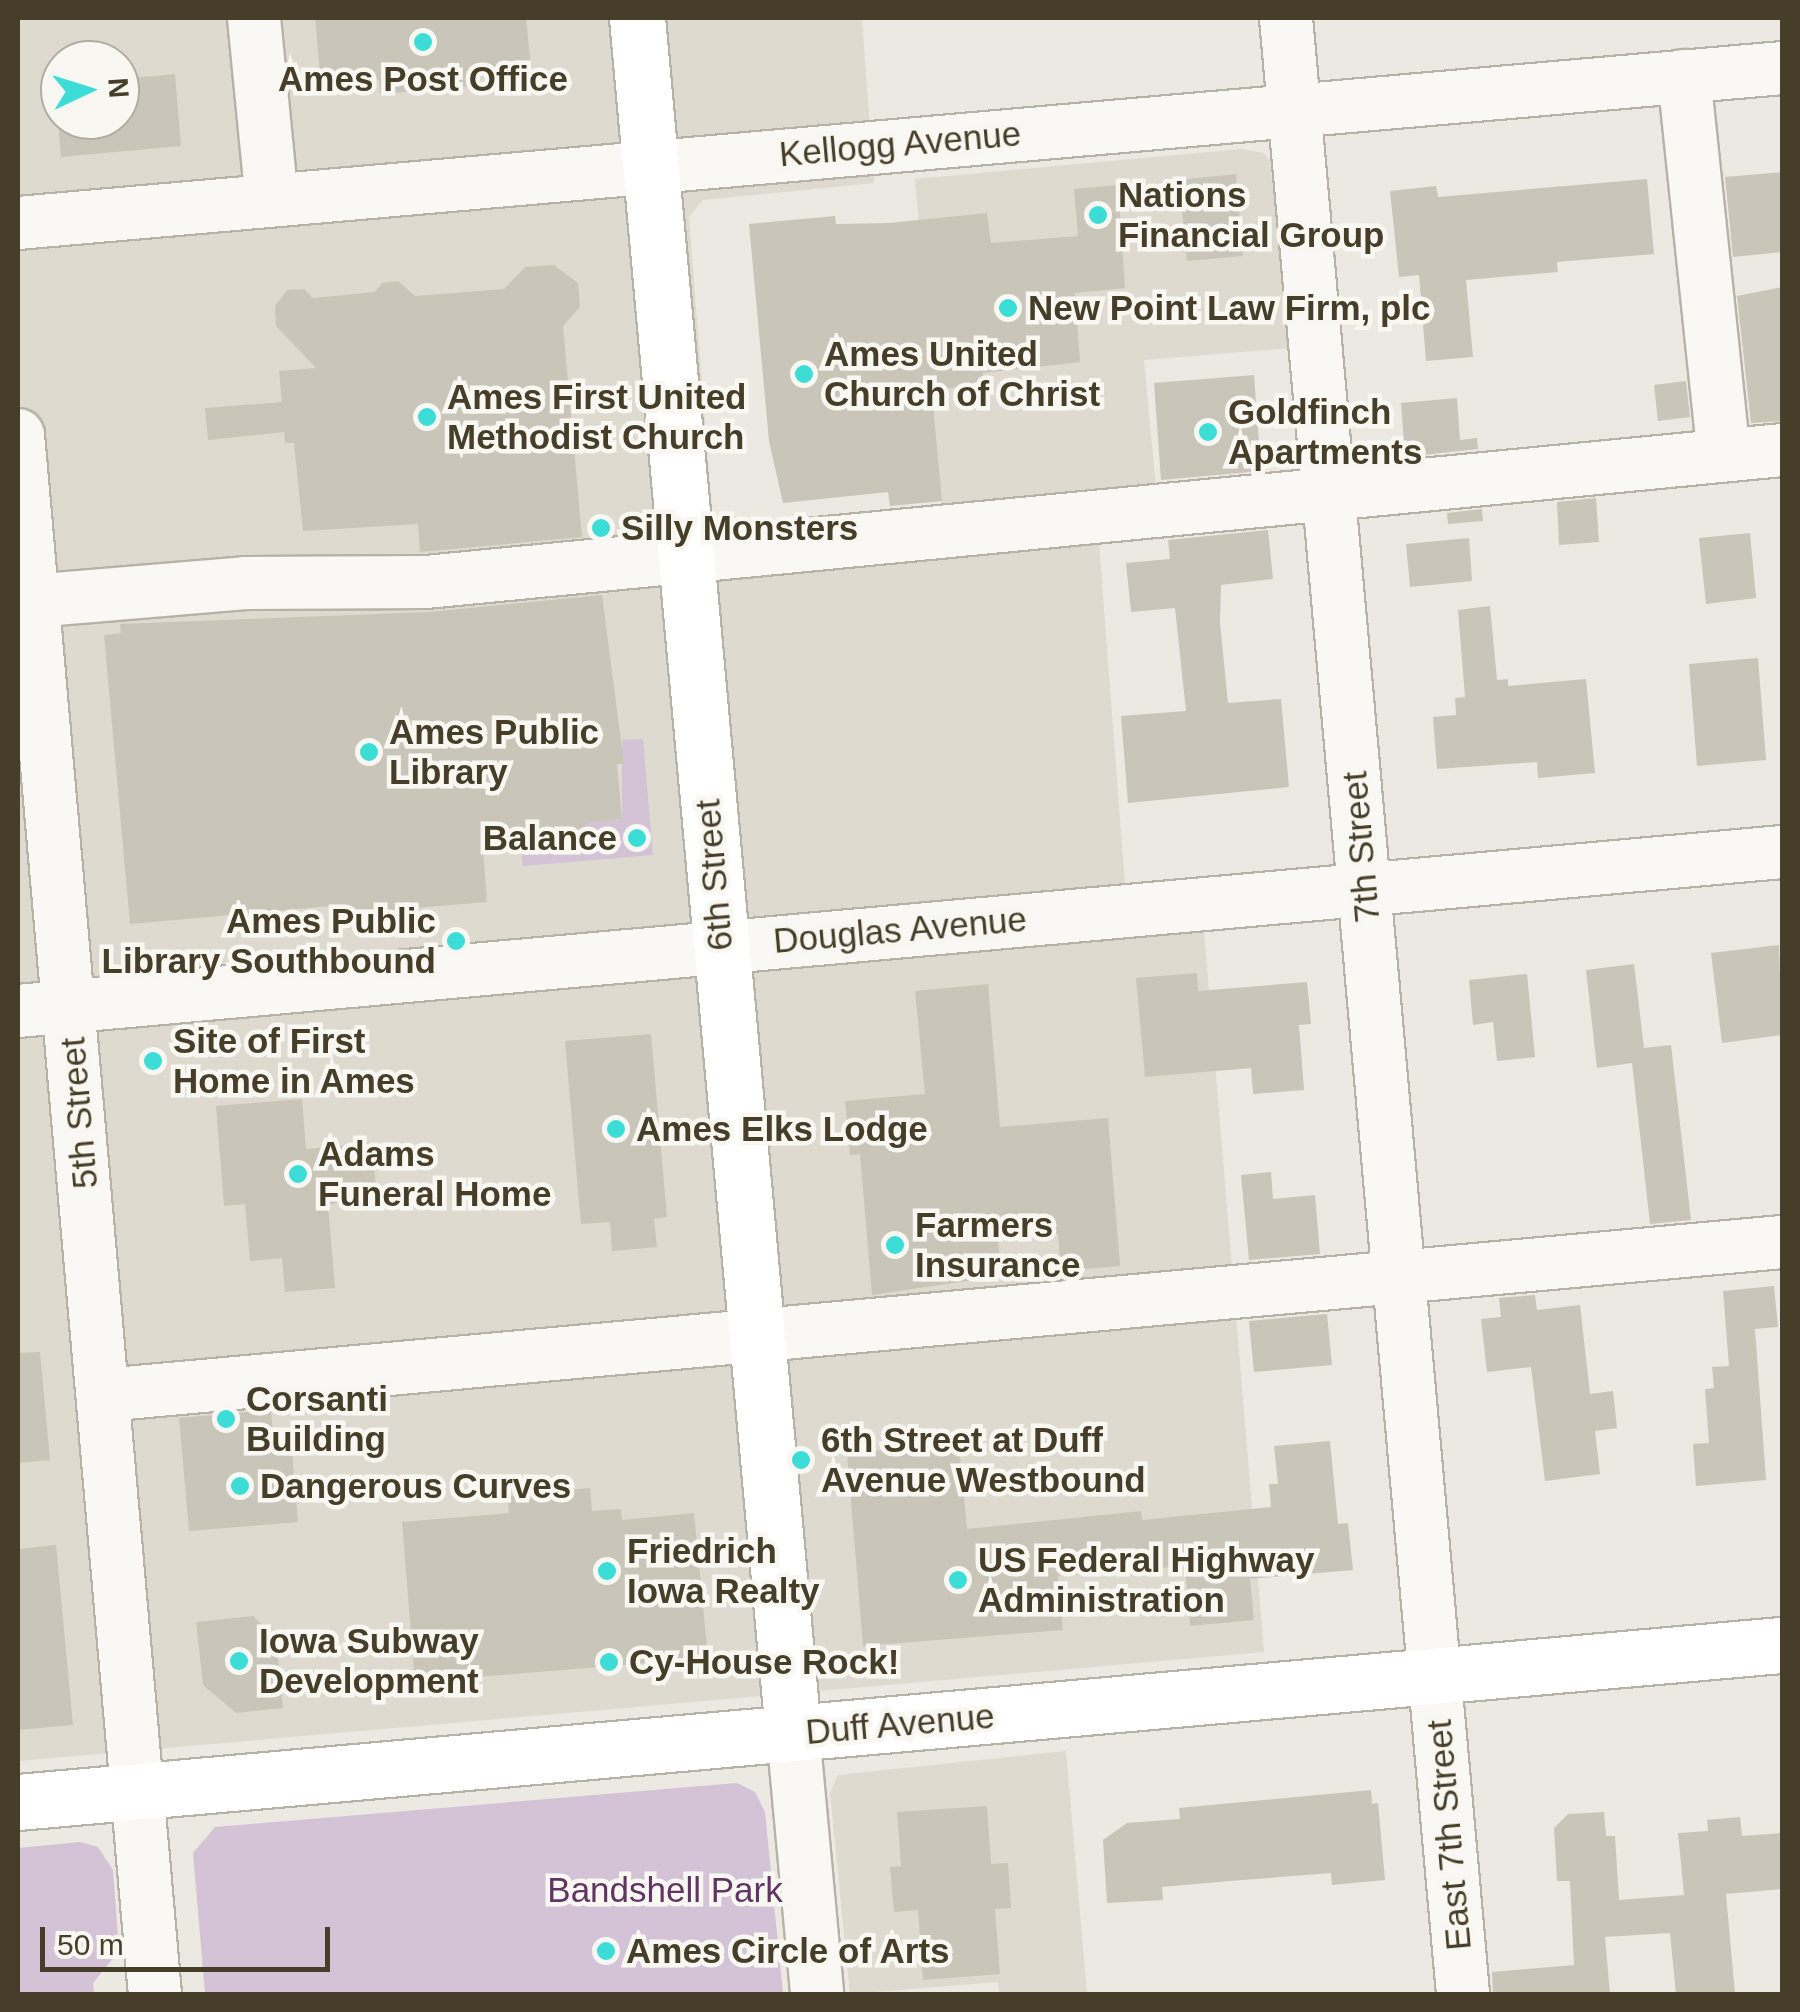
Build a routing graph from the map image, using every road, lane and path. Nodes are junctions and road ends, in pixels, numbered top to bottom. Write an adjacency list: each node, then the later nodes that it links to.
1 (254, 18): 8 (street)
2 (637, 18): 7 (main road, 6th Street)
3 (1286, 18): 6 (street, 7th Street)
4 (1782, 68): 5 (street, Kellogg Avenue)
5 (1684, 76): 6 (street, Kellogg Avenue); 12 (street)
6 (1294, 110): 7 (street, Kellogg Avenue); 13 (street, 7th Street)
7 (650, 166): 8 (street, Kellogg Avenue); 14 (main road, 6th Street)
8 (272, 200): 9 (street, Kellogg Avenue)
9 (18, 223)
10 (18, 435): 15 (street, 5th Street)
11 (1782, 450): 12 (street)
12 (1724, 455): 13 (street)
13 (1329, 495): 14 (street); 17 (street, 7th Street)
14 (686, 556): 15 (street); 18 (main road, 6th Street)
15 (32, 601): 19 (street, 5th Street)
16 (1782, 852): 17 (street, Douglas Avenue)
17 (1364, 888): 18 (street, Douglas Avenue); 22 (street, 7th Street)
18 (721, 948): 19 (street, Douglas Avenue); 23 (main road, 6th Street)
19 (69, 1006): 20 (street, Douglas Avenue); 24 (street, 5th Street)
20 (18, 1011)
21 (1782, 1242): 22 (street)
22 (1399, 1276): 23 (street); 26 (street, 7th Street)
23 (756, 1334): 24 (street); 27 (main road, 6th Street)
24 (104, 1396): 28 (street, 5th Street)
25 (1782, 1645): 26 (main road, Duff Avenue)
26 (1435, 1676): 27 (main road, Duff Avenue); 32 (street, East 7th Street)
27 (793, 1733): 28 (main road, Duff Avenue); 31 (street)
28 (140, 1792): 29 (main road, Duff Avenue); 30 (street, 5th Street)
29 (18, 1802)
30 (155, 1994)
31 (817, 1994)
32 (1463, 1994)

